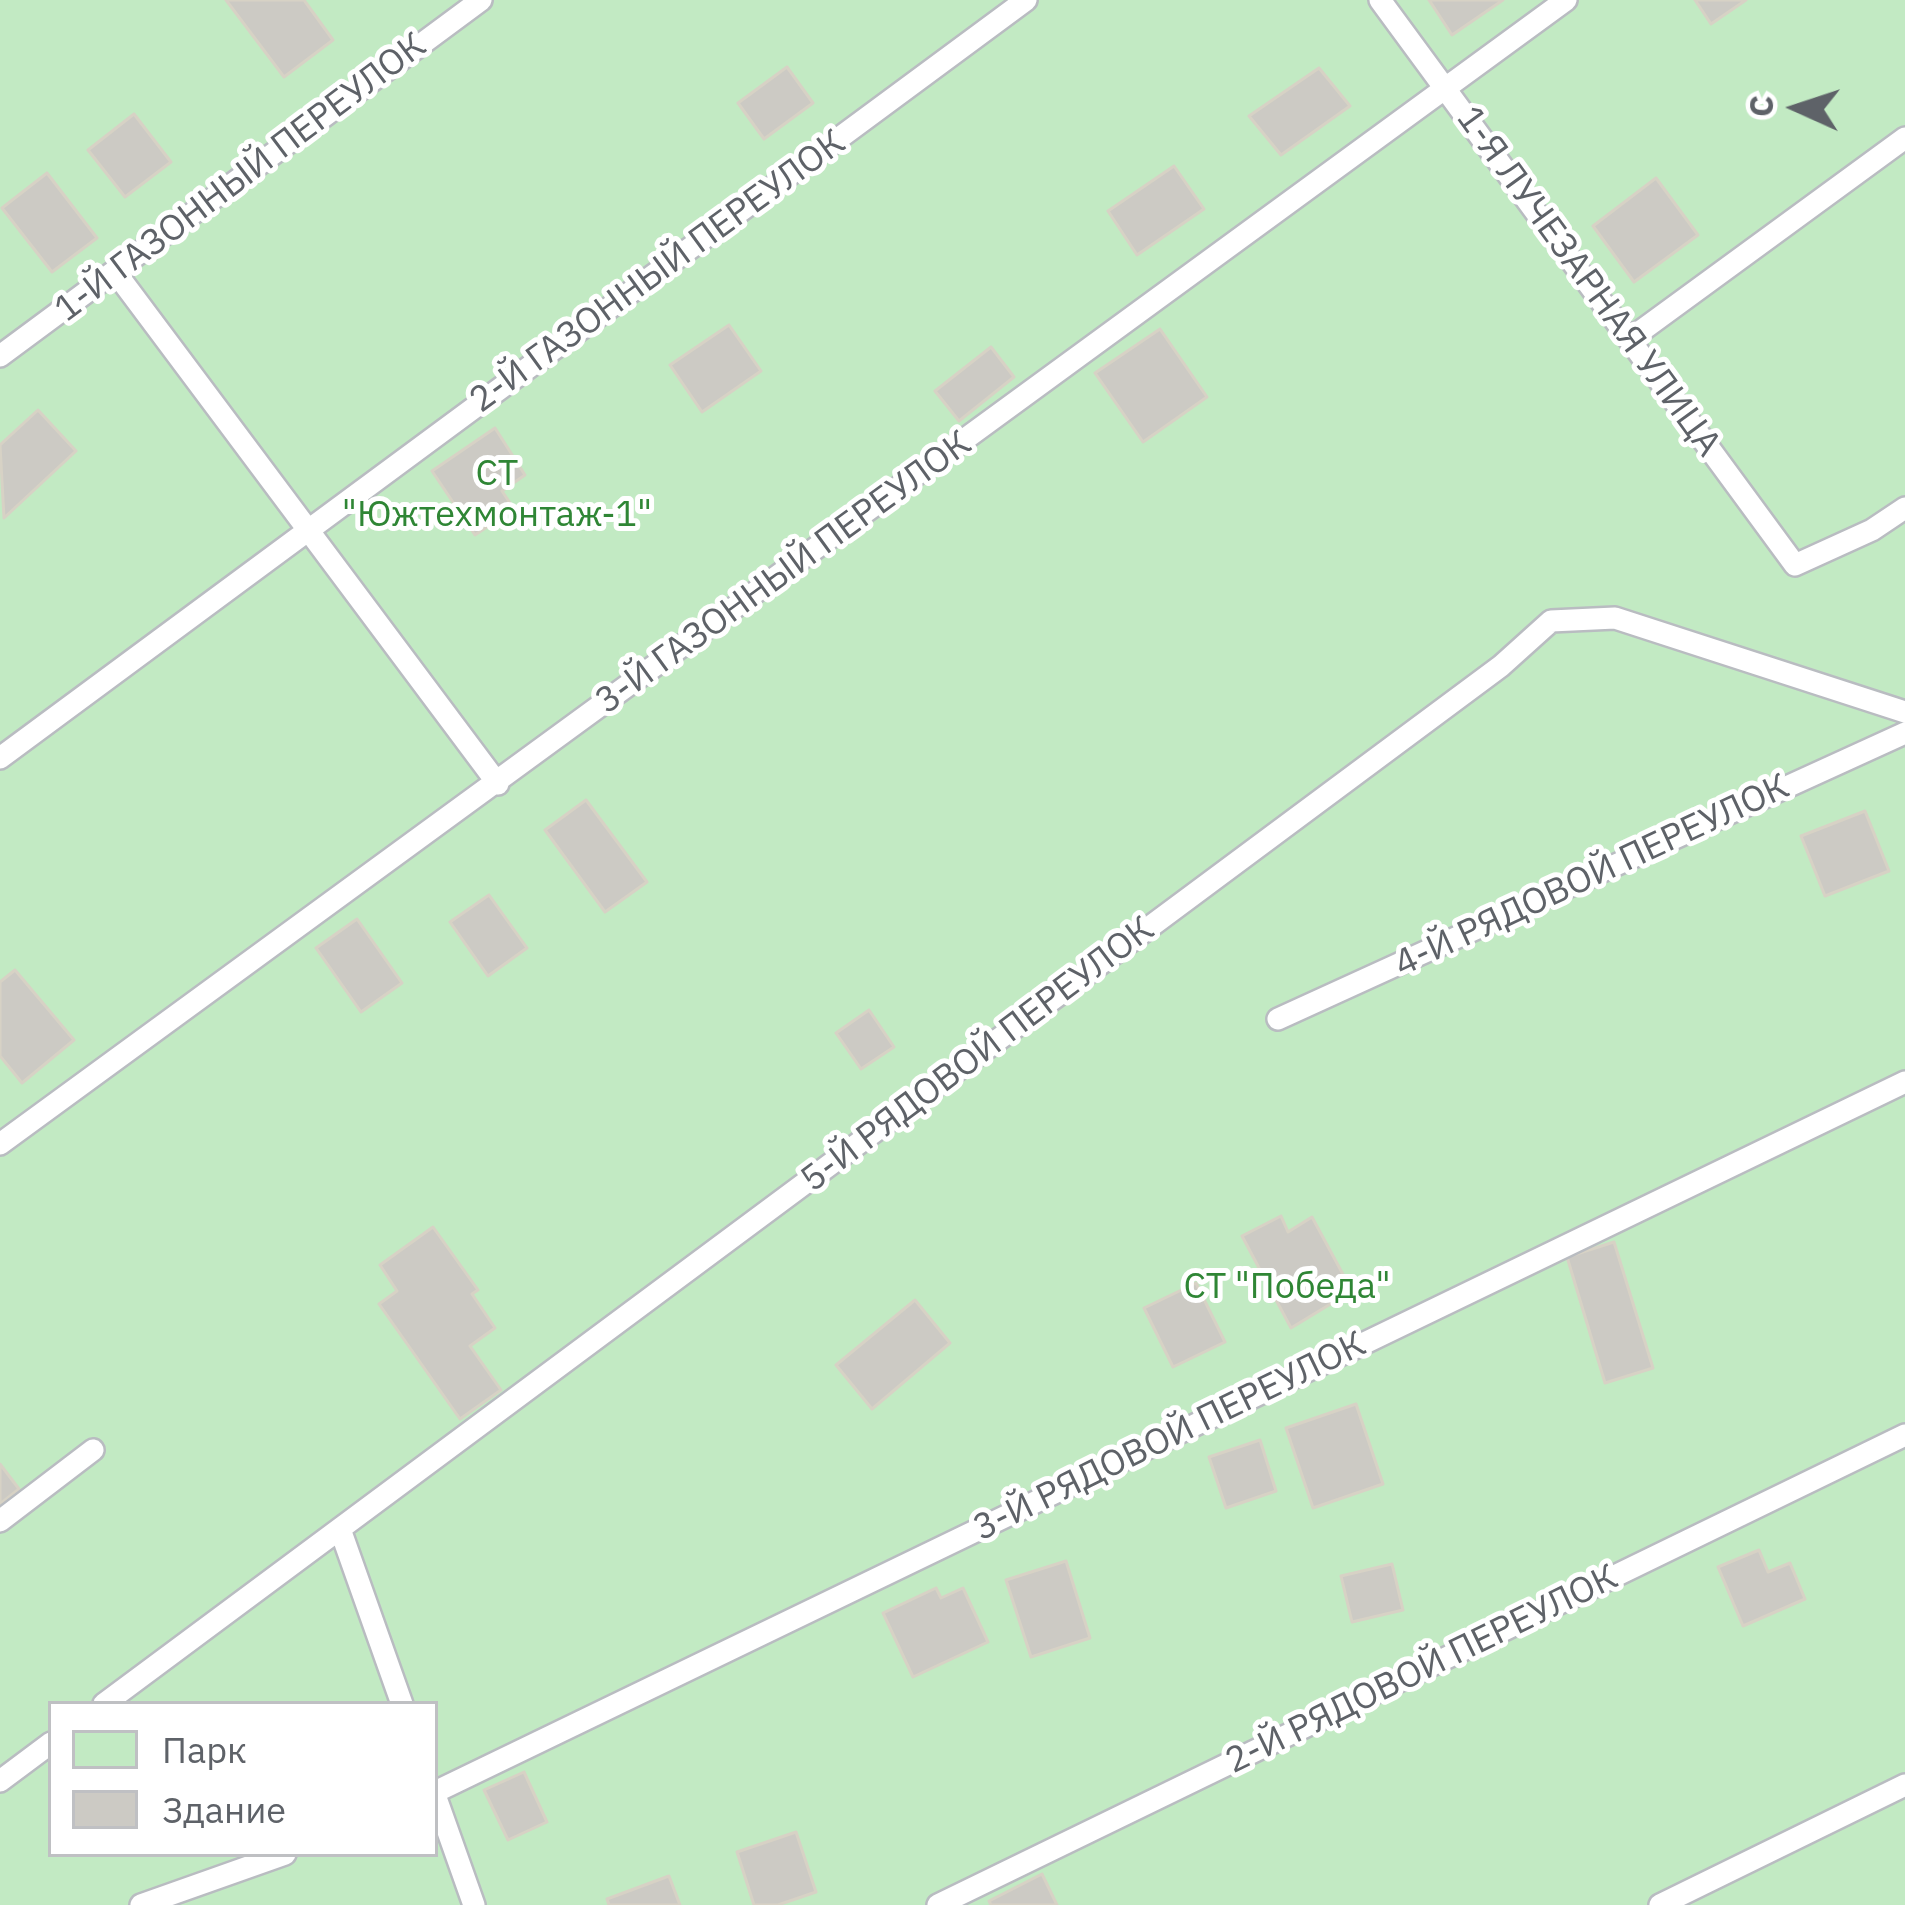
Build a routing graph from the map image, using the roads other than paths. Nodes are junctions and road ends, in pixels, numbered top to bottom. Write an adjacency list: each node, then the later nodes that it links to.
1 (481, 0): 7 (lane, 1-Й ГАЗОННЫЙ ПЕРЕУЛОК)
2 (1026, 0): 11 (lane, 2-Й ГАЗОННЫЙ ПЕРЕУЛОК)
3 (1380, 0): 5 (lane, 1-Я ЛУЧЕЗАРНАЯ УЛИЦА)
4 (1566, 0): 5 (lane, 3-Й ГАЗОННЫЙ ПЕРЕУЛОК)
5 (1445, 88): 8 (lane, 1-Я ЛУЧЕЗАРНАЯ УЛИЦА); 15 (lane, 3-Й ГАЗОННЫЙ ПЕРЕУЛОК)
6 (1905, 138): 8 (lane)
7 (116, 273): 9 (lane, 1-Й ГАЗОННЫЙ ПЕРЕУЛОК); 11 (lane)
8 (1630, 339): 10 (lane, 1-Я ЛУЧЕЗАРНАЯ УЛИЦА)
9 (0, 356)
10 (1905, 508)
11 (309, 531): 14 (lane, 2-Й ГАЗОННЫЙ ПЕРЕУЛОК); 15 (lane)
12 (1905, 712): 22 (lane, 5-Й РЯДОВОЙ ПЕРЕУЛОК)
13 (1905, 733): 16 (lane, 4-Й РЯДОВОЙ ПЕРЕУЛОК)
14 (0, 758)
15 (498, 784): 18 (lane, 3-Й ГАЗОННЫЙ ПЕРЕУЛОК)
16 (1278, 1019)
17 (1905, 1082): 28 (lane, 3-Й РЯДОВОЙ ПЕРЕУЛОК)
18 (0, 1144)
19 (1905, 1436): 33 (lane, 2-Й РЯДОВОЙ ПЕРЕУЛОК)
20 (93, 1450): 21 (lane)
21 (0, 1521)
22 (340, 1529): 23 (lane, 5-Й РЯДОВОЙ ПЕРЕУЛОК); 24 (lane)
23 (108, 1701)
24 (401, 1701)
25 (48, 1745): 26 (lane)
26 (0, 1781)
27 (1905, 1785): 34 (lane)
28 (438, 1793)
29 (438, 1803): 32 (lane)
30 (277, 1857): 31 (lane)
31 (141, 1905)
32 (474, 1905)
33 (938, 1905)
34 (1660, 1905)

